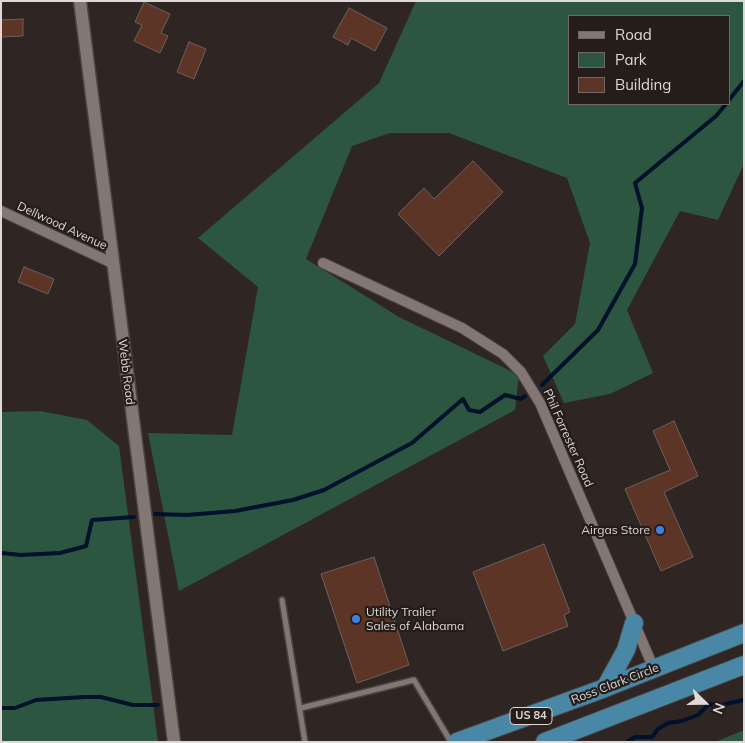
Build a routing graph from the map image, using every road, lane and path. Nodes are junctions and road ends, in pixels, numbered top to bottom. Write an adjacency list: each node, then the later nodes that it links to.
1 (80, 1): 3 (street, Webb Road)
2 (1, 211): 3 (street, Dellwood Avenue)
3 (112, 263): 13 (street, Webb Road)
4 (323, 263): 6 (street, Phil Forrester Road)
5 (282, 600): 12 (lane)
6 (634, 623): 9 (street, Phil Forrester Road); 10 (highway)
7 (744, 633): 9 (highway, Ross Clark Circle / US 84)
8 (744, 665): 11 (highway, US 84)
9 (654, 669): 10 (highway, Ross Clark Circle / US 84); 11 (highway)
10 (605, 688): 16 (highway, Ross Clark Circle / US 84)
11 (666, 696): 17 (highway, US 84)
12 (301, 708): 14 (lane); 15 (lane)
13 (174, 742)
14 (305, 742)
15 (451, 742)
16 (457, 742)
17 (545, 742)

